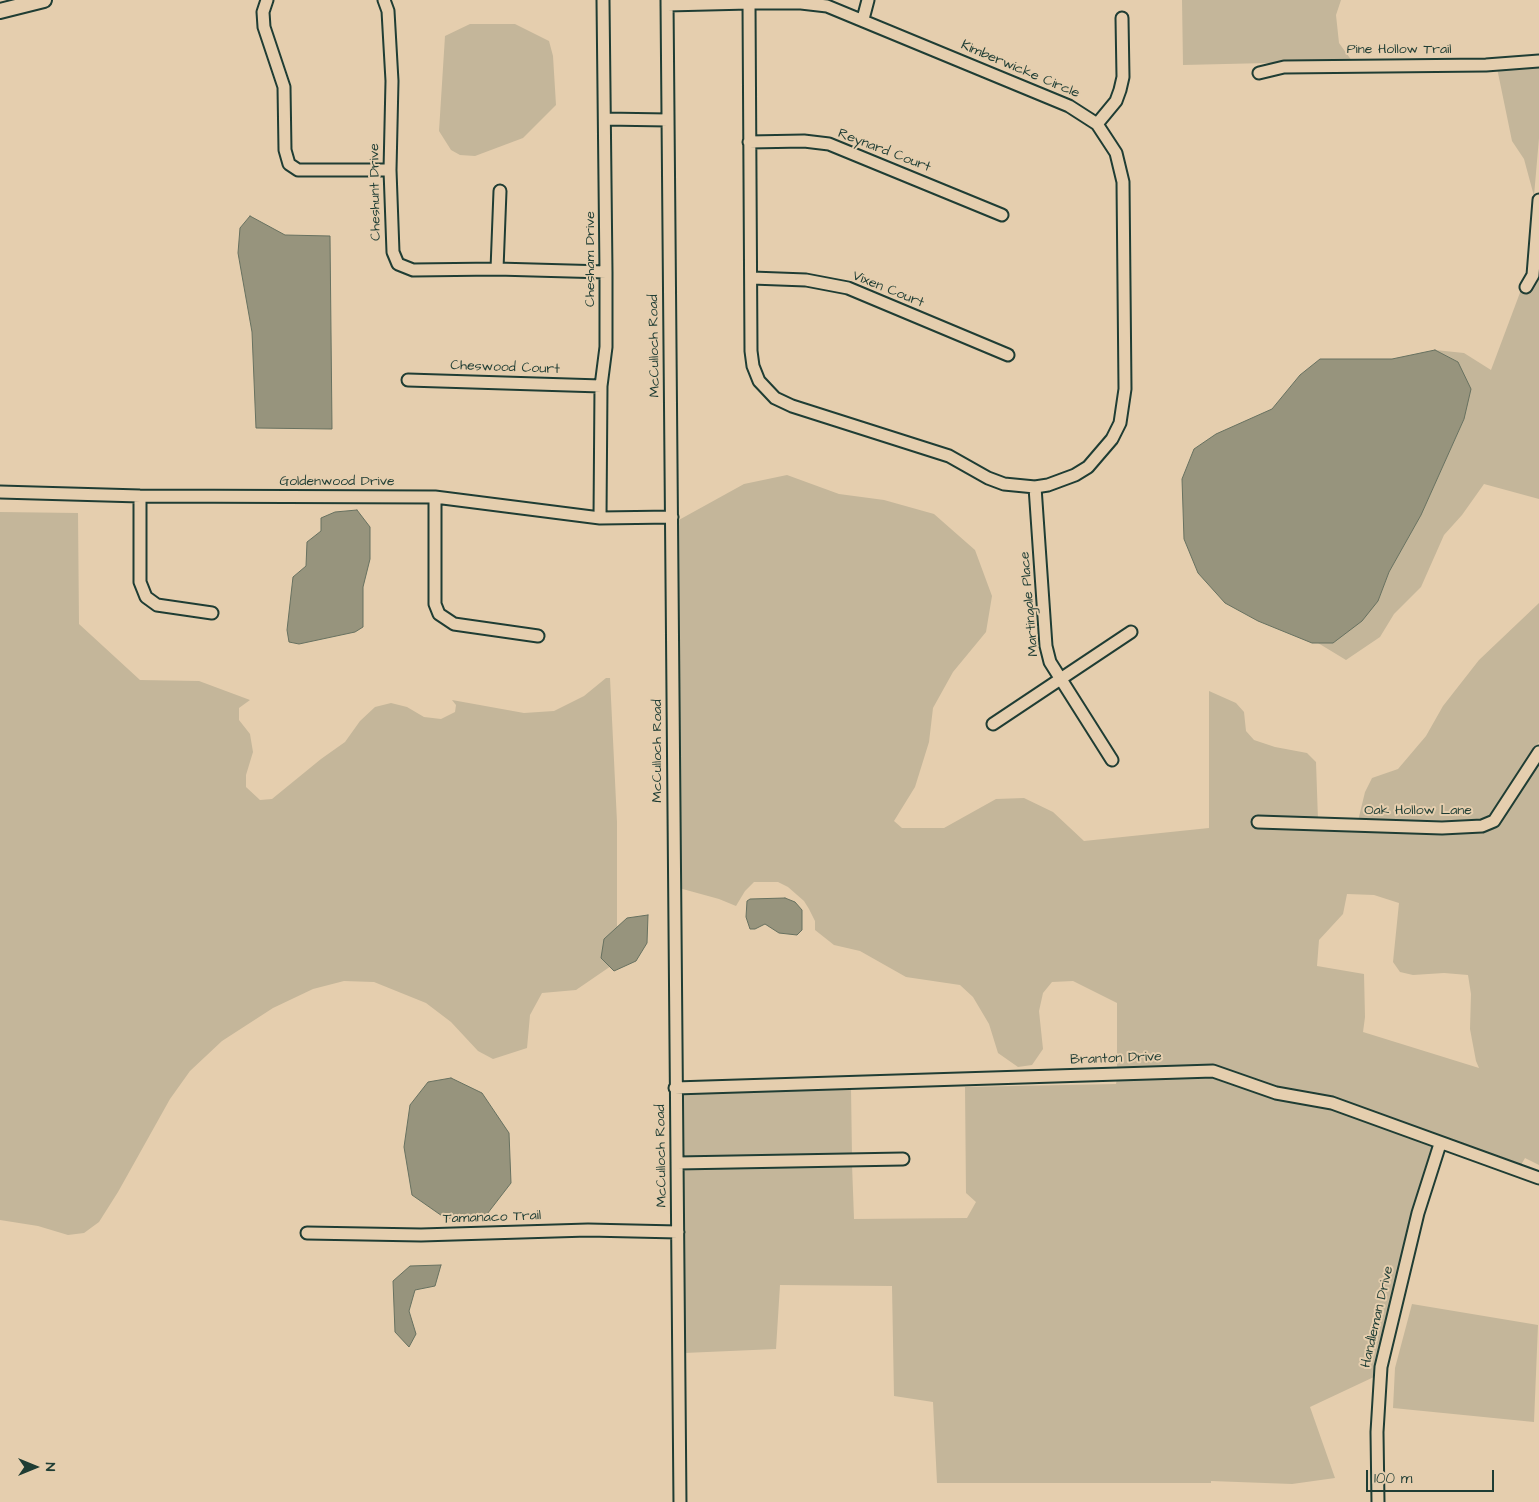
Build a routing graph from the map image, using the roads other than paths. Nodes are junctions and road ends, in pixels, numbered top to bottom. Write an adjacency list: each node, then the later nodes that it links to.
1 (44, 0): 8 (main road)
2 (267, 0): 17 (street)
3 (384, 0): 17 (street, Cheshunt Drive)
4 (603, 0): 13 (street, Chesham Drive)
5 (868, 0): 10 (street)
6 (667, 2): 7 (street); 14 (street, McCulloch Road)
7 (748, 2): 10 (street, Kimberwicke Circle); 16 (street, Kimberwicke Circle)
8 (0, 11)
9 (1122, 18): 15 (street)
10 (863, 19): 15 (street, Kimberwicke Circle)
11 (1539, 61): 12 (street, Pine Hollow Trail)
12 (1259, 73)
13 (605, 119): 14 (street); 22 (street, Chesham Drive)
14 (668, 120): 32 (street, McCulloch Road)
15 (1097, 124): 28 (street, Kimberwicke Circle)
16 (749, 142): 20 (street, Reynard Court); 23 (street, Kimberwicke Circle)
17 (390, 170): 21 (street, Cheshunt Drive)
18 (500, 191): 21 (street)
19 (1539, 200): 24 (street)
20 (1002, 215)
21 (497, 269): 22 (street, Cheshunt Drive)
22 (606, 272): 27 (street, Chesham Drive)
23 (752, 278): 25 (street, Vixen Court); 28 (street, Kimberwicke Circle)
24 (1526, 287)
25 (1008, 355)
26 (408, 380): 27 (street, Cheswood Court)
27 (601, 386): 33 (street, Chesham Drive)
28 (1035, 487): 37 (street, Martingale Place)
29 (0, 492): 30 (street, Goldenwood Drive)
30 (140, 496): 31 (street, Goldenwood Drive); 34 (street)
31 (435, 497): 33 (street, Goldenwood Drive); 36 (street)
32 (672, 517): 33 (street, Goldenwood Drive); 42 (street, McCulloch Road)
33 (600, 518)
34 (212, 613)
35 (1131, 632): 37 (street)
36 (538, 636)
37 (1060, 680): 38 (street); 40 (street, Martingale Place)
38 (993, 724)
39 (1539, 752): 41 (street, Oak Hollow Lane)
40 (1112, 760)
41 (1258, 822)
42 (676, 1088): 43 (street, Branton Drive); 45 (street, McCulloch Road)
43 (1440, 1144): 46 (street, Branton Drive); 50 (street, Handleman Drive)
44 (903, 1159): 45 (street)
45 (677, 1163): 47 (street, McCulloch Road)
46 (1539, 1178)
47 (678, 1232): 48 (street, Tamanaco Trail); 49 (street, McCulloch Road)
48 (307, 1233)
49 (680, 1502)
50 (1378, 1502)

